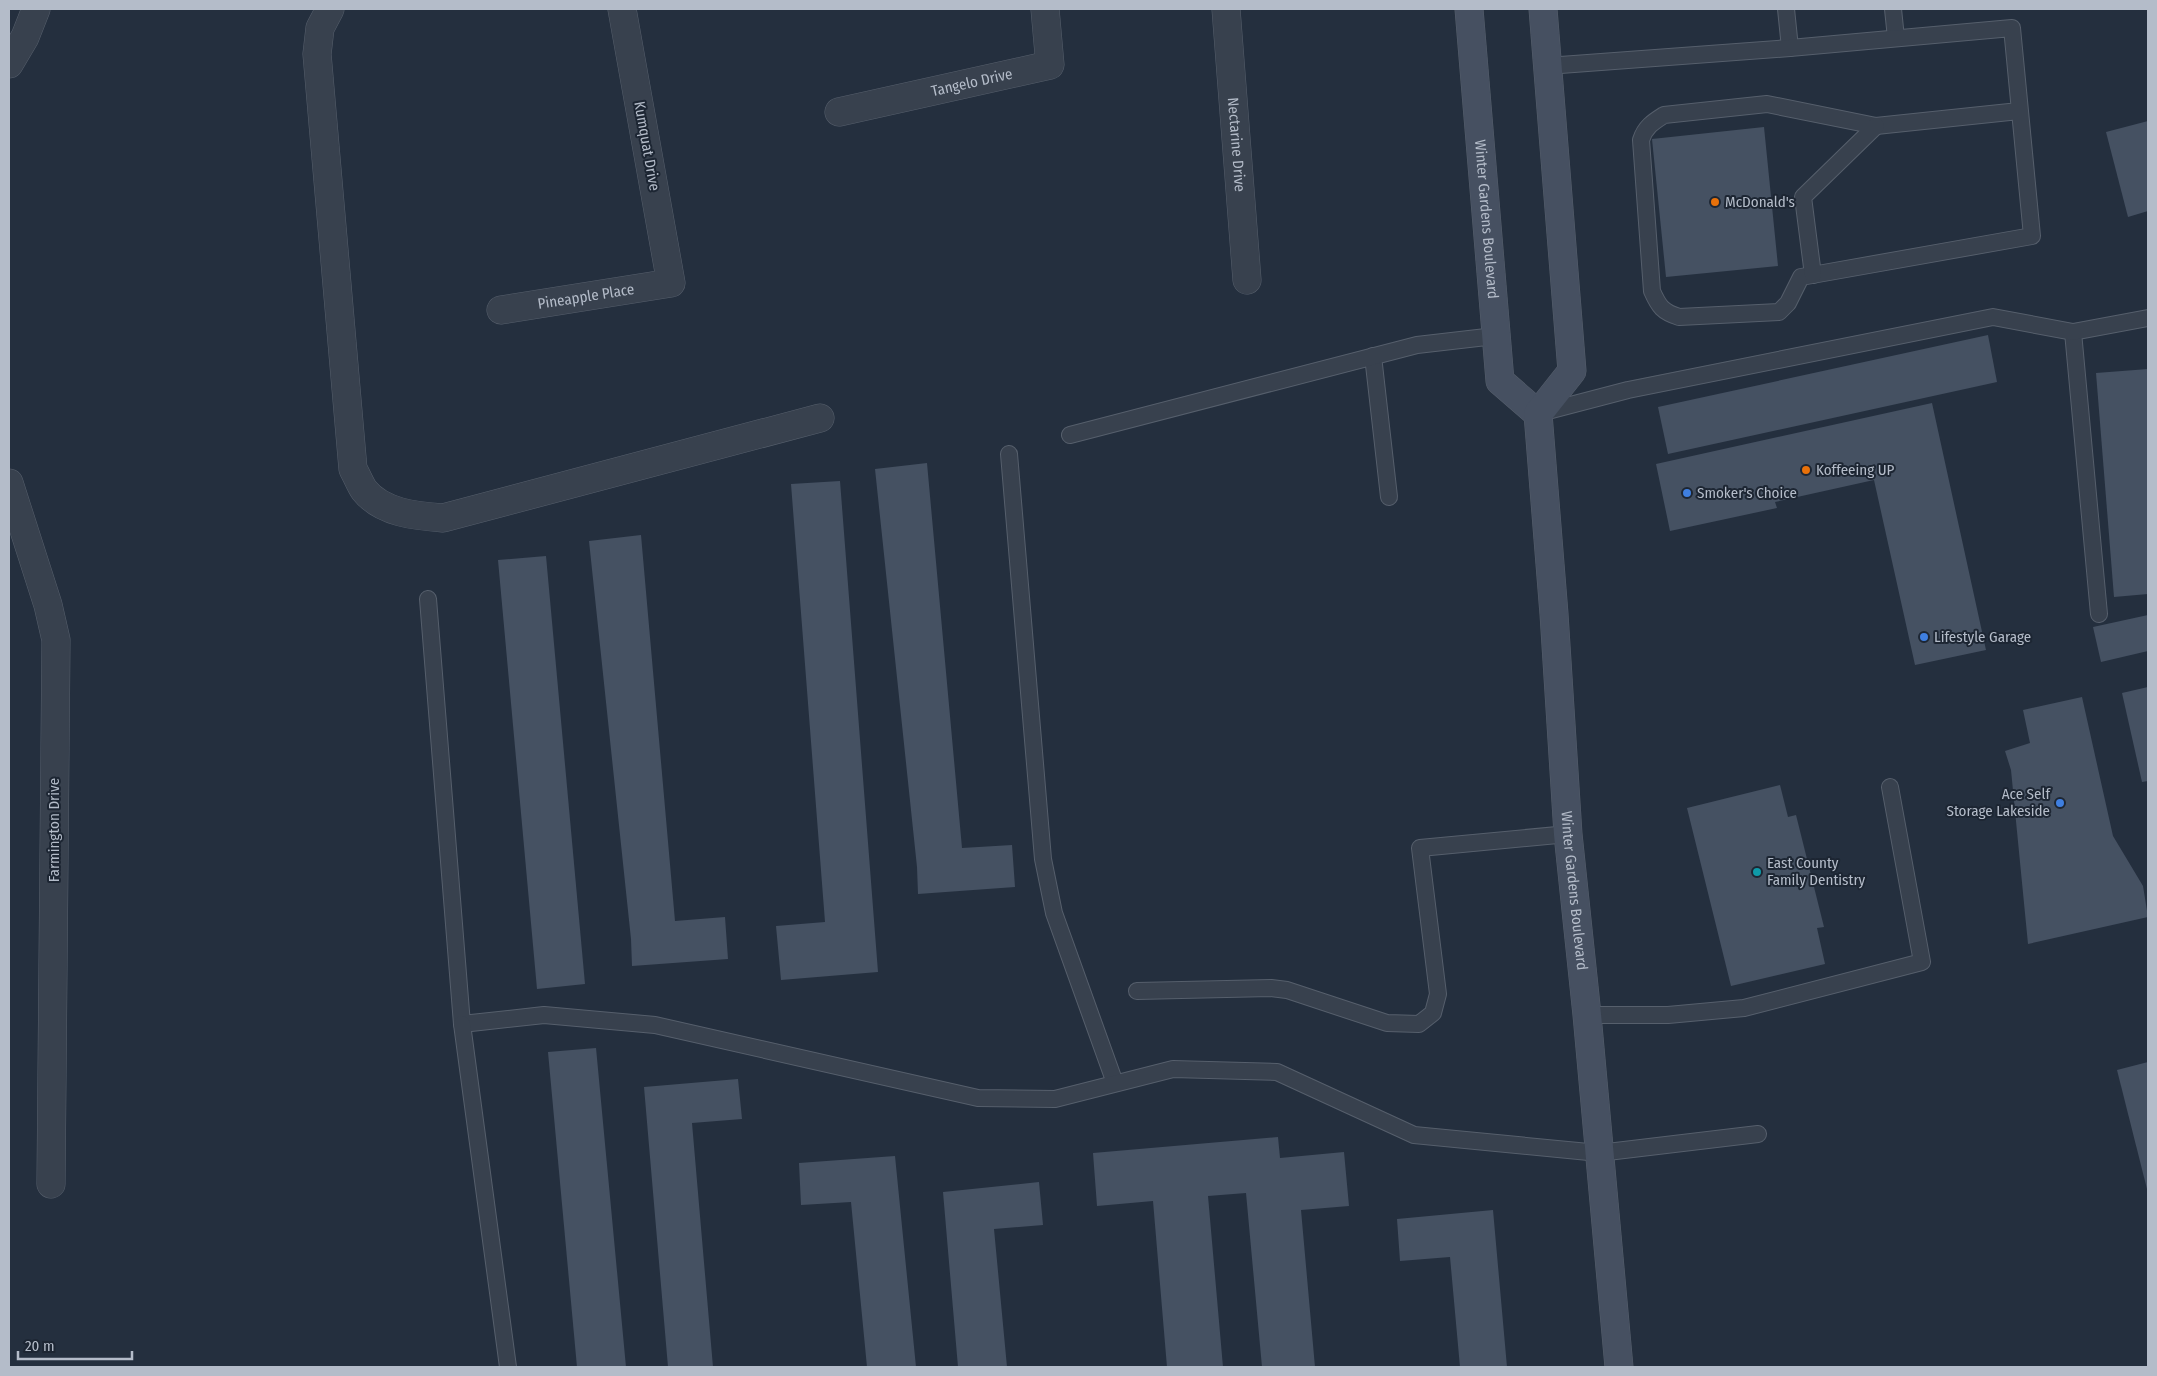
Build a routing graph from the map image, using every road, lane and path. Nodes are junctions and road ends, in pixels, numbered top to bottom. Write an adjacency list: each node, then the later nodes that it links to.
1 (36, 9): 12 (street)
2 (330, 9): 26 (street)
3 (622, 9): 19 (street, Kumquat Drive)
4 (1045, 9): 15 (street, Tangelo Drive)
5 (1226, 9): 18 (street, Nectarine Drive)
6 (1469, 9): 23 (main road, Winter Gardens Boulevard)
7 (1543, 9): 13 (main road)
8 (1786, 9): 11 (lane)
9 (1893, 9): 10 (lane)
10 (1896, 38): 11 (lane); 14 (lane)
11 (1790, 48): 13 (lane)
12 (9, 64)
13 (1547, 66): 25 (main road)
14 (2020, 111): 16 (lane); 17 (lane)
15 (839, 112)
16 (1876, 126): 17 (lane); 17 (lane)
17 (1812, 275)
18 (1247, 280)
19 (671, 283): 20 (street, Pineapple Place)
20 (501, 310)
21 (2148, 318): 22 (lane)
22 (2073, 332): 25 (lane); 32 (lane)
23 (1495, 336): 24 (lane); 25 (main road, Winter Gardens Boulevard)
24 (1373, 356): 27 (lane); 30 (lane)
25 (1538, 414): 34 (main road, Winter Gardens Boulevard)
26 (820, 418)
27 (1070, 435)
28 (1009, 454): 38 (lane)
29 (9, 483): 41 (street, Farmington Drive)
30 (1389, 497)
31 (428, 599): 37 (lane)
32 (2099, 614)
33 (1890, 786): 36 (lane)
34 (1568, 834): 35 (lane); 36 (main road, Winter Gardens Boulevard)
35 (1137, 991)
36 (1587, 1015): 40 (main road, Winter Gardens Boulevard)
37 (462, 1024): 38 (lane); 42 (lane)
38 (1115, 1083): 40 (lane)
39 (1758, 1134): 40 (lane)
40 (1599, 1153): 43 (main road, Winter Gardens Boulevard)
41 (52, 1184)
42 (508, 1367)
43 (1619, 1367)

